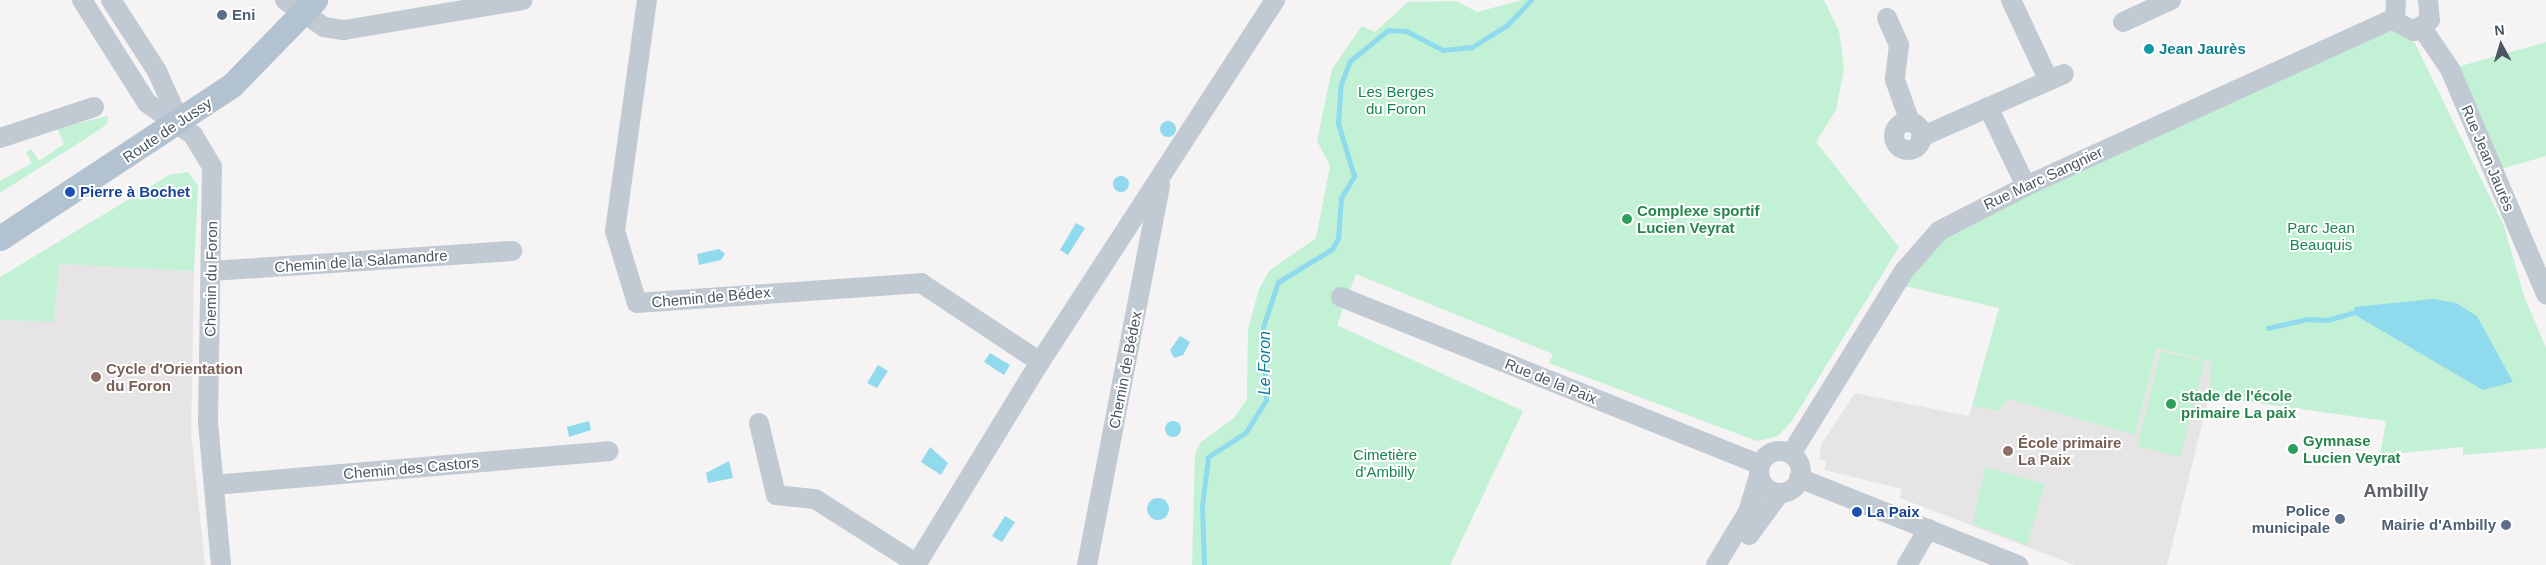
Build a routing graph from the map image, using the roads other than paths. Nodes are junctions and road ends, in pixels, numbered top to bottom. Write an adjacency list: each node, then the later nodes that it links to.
1 (82, 0): 16 (street)
2 (111, 0): 16 (street)
3 (522, 0): 9 (street)
4 (647, 0): 25 (street, Chemin de Bédex)
5 (1275, 0): 18 (street, Chemin de Bédex)
6 (2010, 0): 15 (street)
7 (2171, 0): 12 (street)
8 (2428, 0): 13 (street)
9 (301, 5): 16 (main road, Route de Jussy)
10 (2395, 9): 13 (street); 19 (street, Rue Marc Sangnier)
11 (1887, 18): 15 (street)
12 (2123, 22)
13 (2422, 28): 23 (street, Rue Jean Jaurès)
14 (94, 107): 17 (street)
15 (1988, 107): 19 (street)
16 (180, 123): 20 (main road, Route de Jussy); 22 (street, Chemin du Foron)
17 (0, 138)
18 (1161, 176): 25 (street, Chemin de Bédex); 36 (street, Chemin de Bédex)
19 (2026, 186): 28 (street, Rue Marc Sangnier)
20 (0, 238)
21 (512, 251): 22 (street, Chemin de la Salamandre)
22 (211, 271): 31 (street, Chemin du Foron)
23 (2546, 294)
24 (1341, 297): 29 (street, Rue de la Paix)
25 (1040, 362): 35 (street, Chemin de Bédex)
26 (759, 423): 35 (street)
27 (609, 451): 31 (street, Chemin des Castors)
28 (1791, 454): 29 (street); 30 (street)
29 (1760, 470): 32 (street); 37 (street)
30 (1800, 478): 32 (street); 33 (street)
31 (214, 485): 34 (street, Chemin du Foron)
32 (1780, 493): 38 (street)
33 (1928, 529): 39 (street); 40 (street)
34 (221, 565)
35 (916, 565)
36 (1087, 565)
37 (1716, 565)
38 (1731, 565)
39 (1907, 565)
40 (2018, 565)

